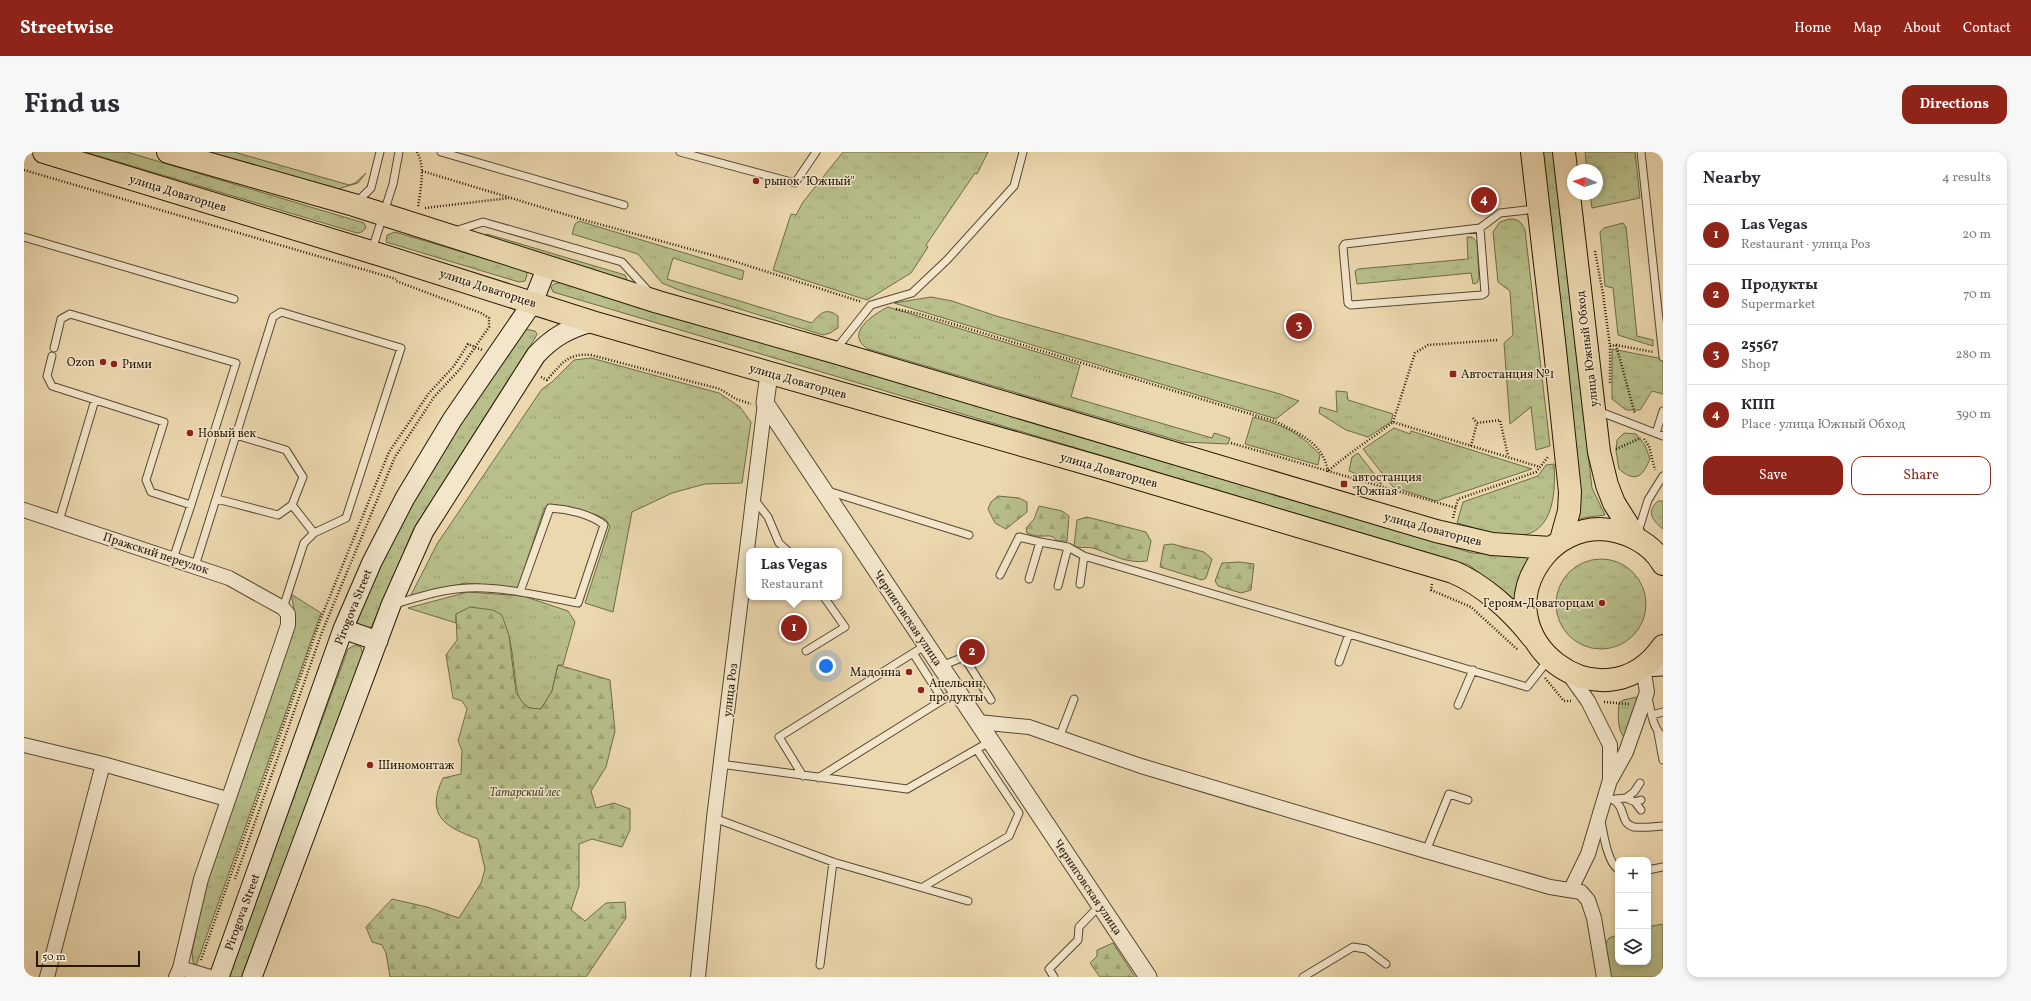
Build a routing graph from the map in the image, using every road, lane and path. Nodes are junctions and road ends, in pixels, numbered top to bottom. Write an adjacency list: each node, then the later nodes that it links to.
1 (44, 152): 23 (main road, улица Доваторцев)
2 (168, 152): 14 (main road, улица Доваторцев)
3 (380, 152): 14 (lane)
4 (399, 152): 18 (lane)
5 (417, 152): 13 (path)
6 (441, 152): 15 (lane)
7 (680, 152): 8 (lane)
8 (816, 152)
9 (1023, 152): 28 (lane)
10 (1532, 152): 16 (main road)
11 (1564, 152): 39 (main road, улица Южный Обход)
12 (1641, 152): 33 (lane)
13 (511, 197): 17 (path); 28 (path)
14 (354, 205): 18 (main road, улица Доваторцев)
15 (624, 205)
16 (1538, 208): 19 (lane); 51 (main road)
17 (418, 209)
18 (383, 215): 20 (main road, улица Доваторцев); 23 (lane)
19 (1480, 228): 19 (lane)
20 (446, 234): 24 (main road, улица Доваторцев); 27 (lane)
21 (24, 237): 25 (lane)
22 (1594, 250): 36 (path)
23 (372, 252): 26 (main road, улица Доваторцев)
24 (547, 267): 26 (main road, Pirogova Street); 27 (main road, улица Доваторцев)
25 (234, 299)
26 (533, 302): 29 (main road, улица Доваторцев); 87 (main road, Pirogova Street)
27 (658, 302): 32 (main road, улица Доваторцев)
28 (870, 305): 32 (lane); 54 (path)
29 (592, 322): 35 (main road, улица Доваторцев); 85 (main road)
30 (1498, 340): 42 (path)
31 (1616, 345): 33 (path)
32 (834, 352): 65 (main road, улица Доваторцев)
33 (1663, 354): 34 (lane)
34 (1663, 357)
35 (770, 374): 38 (street); 78 (main road, улица Доваторцев)
36 (1610, 384)
37 (95, 400): 59 (lane); 59 (lane); 63 (lane)
38 (765, 403): 56 (street, Черниговская улица); 58 (street, улица Роз)
39 (1594, 410): 44 (lane); 67 (main road, улица Южный Обход)
40 (1663, 411): 44 (lane)
41 (1473, 418): 43 (path)
42 (1393, 422): 50 (path); 54 (path)
43 (1477, 423): 50 (path); 52 (path)
44 (1656, 433): 46 (lane)
45 (236, 435): 57 (lane); 60 (lane); 64 (lane)
46 (1663, 436)
47 (1643, 438): 49 (path)
48 (1231, 443): 54 (path)
49 (1614, 444)
50 (1470, 446): 52 (path)
51 (1567, 455): 53 (path); 69 (main road)
52 (1508, 457): 53 (path)
53 (1540, 467): 61 (path)
54 (1328, 471): 61 (path)
55 (1663, 476): 67 (lane)
56 (823, 490): 66 (lane); 92 (street, Черниговская улица)
57 (218, 499): 60 (lane); 77 (lane)
58 (753, 499): 71 (street, улица Роз); 72 (lane)
59 (192, 505): 75 (lane)
60 (292, 505): 64 (lane)
61 (1456, 508): 65 (path)
62 (24, 510): 63 (street, Пражский переулок)
63 (59, 521): 75 (street, Пражский переулок)
64 (314, 533): 86 (lane)
65 (1448, 534): 69 (main road, улица Доваторцев)
66 (969, 535)
67 (1636, 538): 69 (main road); 76 (main road)
68 (1040, 542): 70 (lane); 79 (lane); 80 (lane)
69 (1556, 544): 89 (main road)
70 (1068, 547): 74 (lane); 82 (lane)
71 (747, 548)
72 (785, 548)
73 (746, 555): 116 (street, улица Роз)
74 (1084, 556): 81 (lane); 88 (lane)
75 (173, 559): 77 (street, Пражский переулок)
76 (1663, 564)
77 (195, 566): 86 (street, Пражский переулок)
78 (1437, 567): 89 (main road, улица Доваторцев); 95 (path)
79 (1000, 575)
80 (1028, 579)
81 (1080, 584)
82 (1058, 586)
83 (520, 592): 83 (lane); 85 (lane)
84 (826, 600): 93 (lane)
85 (391, 605): 90 (main road)
86 (283, 608): 123 (street)
87 (344, 629): 90 (main road); 143 (main road, Pirogova Street)
88 (1349, 634): 94 (lane); 98 (lane)
89 (1533, 638): 95 (main road, улица Доваторцев)
90 (378, 641): 144 (main road)
91 (1663, 646): 97 (main road, улица Доваторцев)
92 (920, 649): 96 (street, Черниговская улица); 103 (lane); 117 (lane)
93 (806, 651)
94 (1339, 662)
95 (1544, 665): 98 (lane); 99 (main road, улица Доваторцев); 105 (path)
96 (941, 666): 100 (street, Черниговская улица); 104 (lane)
97 (1653, 667): 99 (main road, улица Доваторцев); 101 (street)
98 (1473, 670): 106 (lane)
99 (1568, 673): 105 (street)
100 (958, 691): 103 (lane); 109 (street, Черниговская улица)
101 (1646, 697): 105 (path); 108 (lane); 119 (street)
102 (1074, 699): 111 (lane)
103 (943, 700): 118 (lane)
104 (991, 700)
105 (1588, 701): 119 (street)
106 (1458, 705)
107 (1663, 712): 108 (lane)
108 (1652, 715): 110 (lane)
109 (978, 722): 111 (street); 113 (street, Черниговская улица)
110 (1661, 735): 114 (lane)
111 (1059, 738): 129 (street)
112 (24, 745): 115 (street)
113 (984, 746): 118 (lane); 134 (lane); 137 (street, Черниговская улица)
114 (1663, 760)
115 (103, 764): 123 (street); 141 (street)
116 (720, 764): 117 (lane); 126 (street, улица Роз)
117 (803, 776): 118 (lane)
118 (818, 778)
119 (1610, 780): 121 (street)
120 (1640, 783): 122 (lane)
121 (1611, 798): 122 (lane); 127 (street); 128 (lane)
122 (1626, 798): 125 (lane)
123 (227, 799): 140 (street)
124 (1468, 800): 129 (lane)
125 (1641, 810)
126 (714, 818): 130 (lane); 145 (street, улица Роз)
127 (1600, 818): 131 (lane); 135 (street)
128 (1663, 826)
129 (1426, 851): 135 (street)
130 (833, 862): 134 (lane); 139 (lane)
131 (1615, 867)
132 (1663, 867): 133 (lane)
133 (1651, 869)
134 (923, 888): 136 (lane)
135 (1571, 889): 149 (street)
136 (968, 901)
137 (1101, 905): 146 (lane); 147 (street, Черниговская улица)
138 (1386, 964): 148 (lane)
139 (820, 965)
140 (178, 972): 142 (street)
141 (47, 977)
142 (210, 977)
143 (219, 977)
144 (252, 977)
145 (698, 977)
146 (1054, 977)
147 (1148, 977)
148 (1303, 977)
149 (1604, 977)

